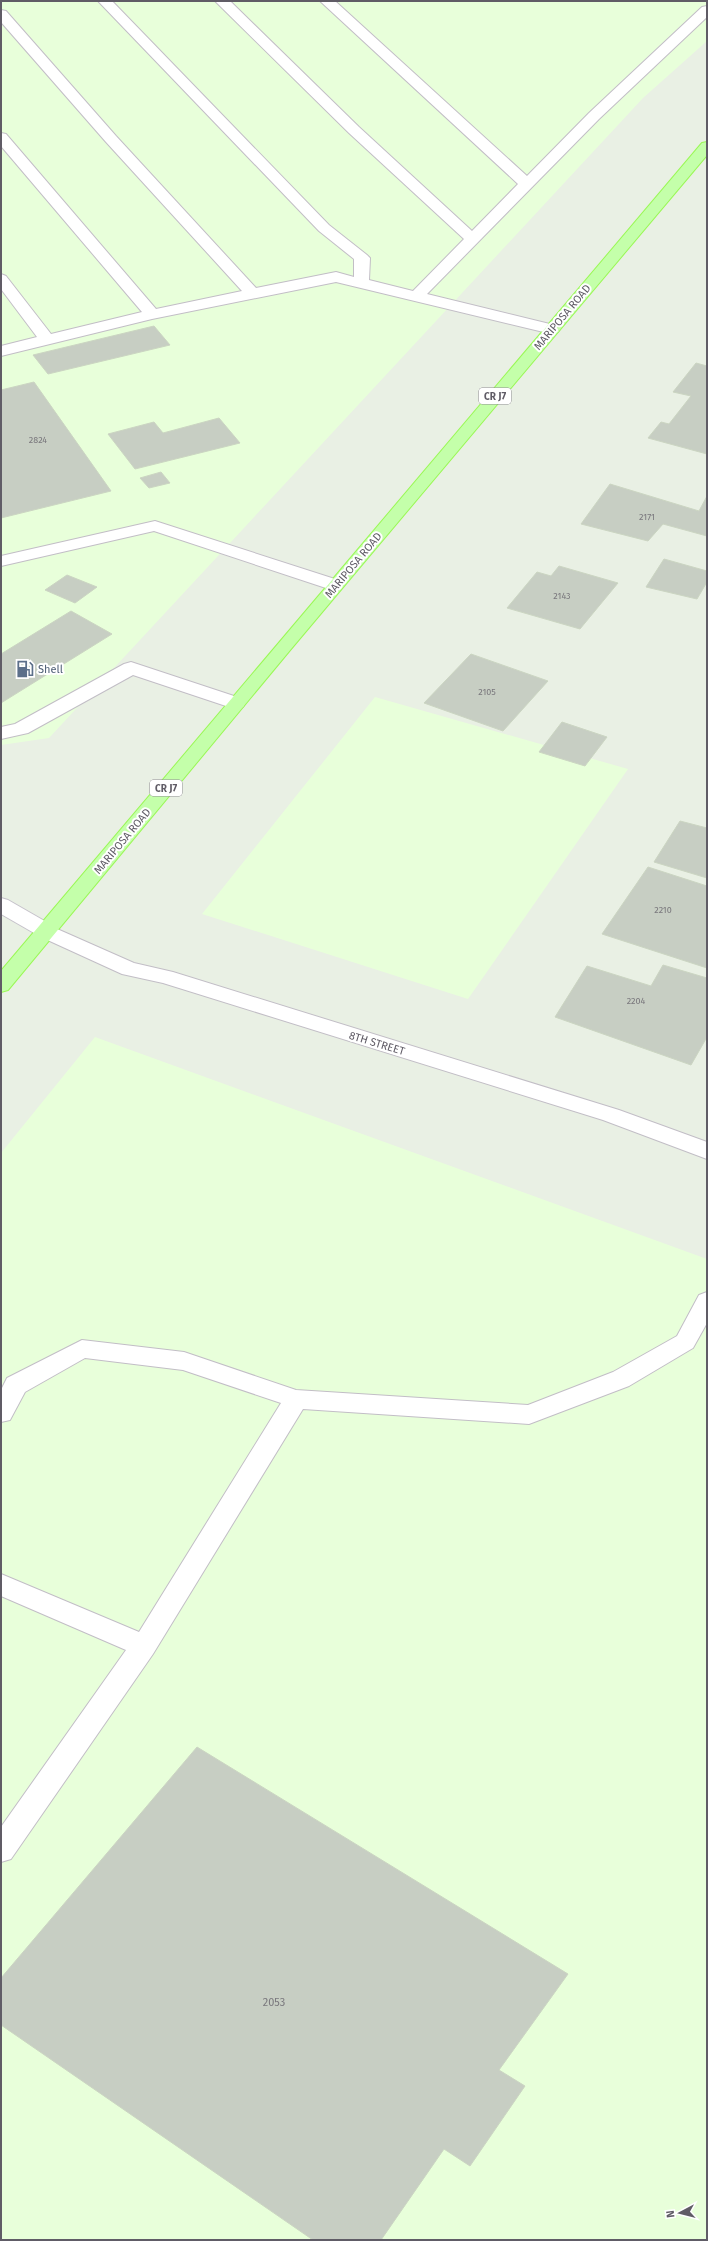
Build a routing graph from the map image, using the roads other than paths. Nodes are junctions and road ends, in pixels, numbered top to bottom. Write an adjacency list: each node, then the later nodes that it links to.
1 (105, 1): 11 (street)
2 (222, 1): 9 (street)
3 (327, 1): 8 (street)
4 (3, 6): 12 (street)
5 (707, 10): 8 (street)
6 (1, 137): 14 (street)
7 (707, 146): 15 (main road, MARIPOSA ROAD / CR J7)
8 (527, 184): 9 (street)
9 (472, 239): 13 (street)
10 (1, 279): 16 (street)
11 (361, 283): 12 (street); 13 (street)
12 (252, 293): 14 (street)
13 (416, 296): 15 (street)
14 (152, 314): 16 (street)
15 (552, 329): 19 (main road, MARIPOSA ROAD / CR J7)
16 (47, 340): 17 (street)
17 (1, 350)
18 (1, 561): 19 (street)
19 (335, 585): 20 (main road, MARIPOSA ROAD / CR J7)
20 (236, 703): 21 (street); 23 (main road, MARIPOSA ROAD / CR J7)
21 (1, 733)
22 (1, 905): 23 (street, 8TH STREET)
23 (48, 932): 24 (main road, MARIPOSA ROAD / CR J7); 25 (street, 8TH STREET)
24 (1, 986)
25 (707, 1151)
26 (707, 1301): 27 (street)
27 (296, 1399): 28 (street); 30 (street)
28 (1, 1413)
29 (1, 1585): 30 (street)
30 (144, 1646): 31 (street)
31 (1, 1850)

